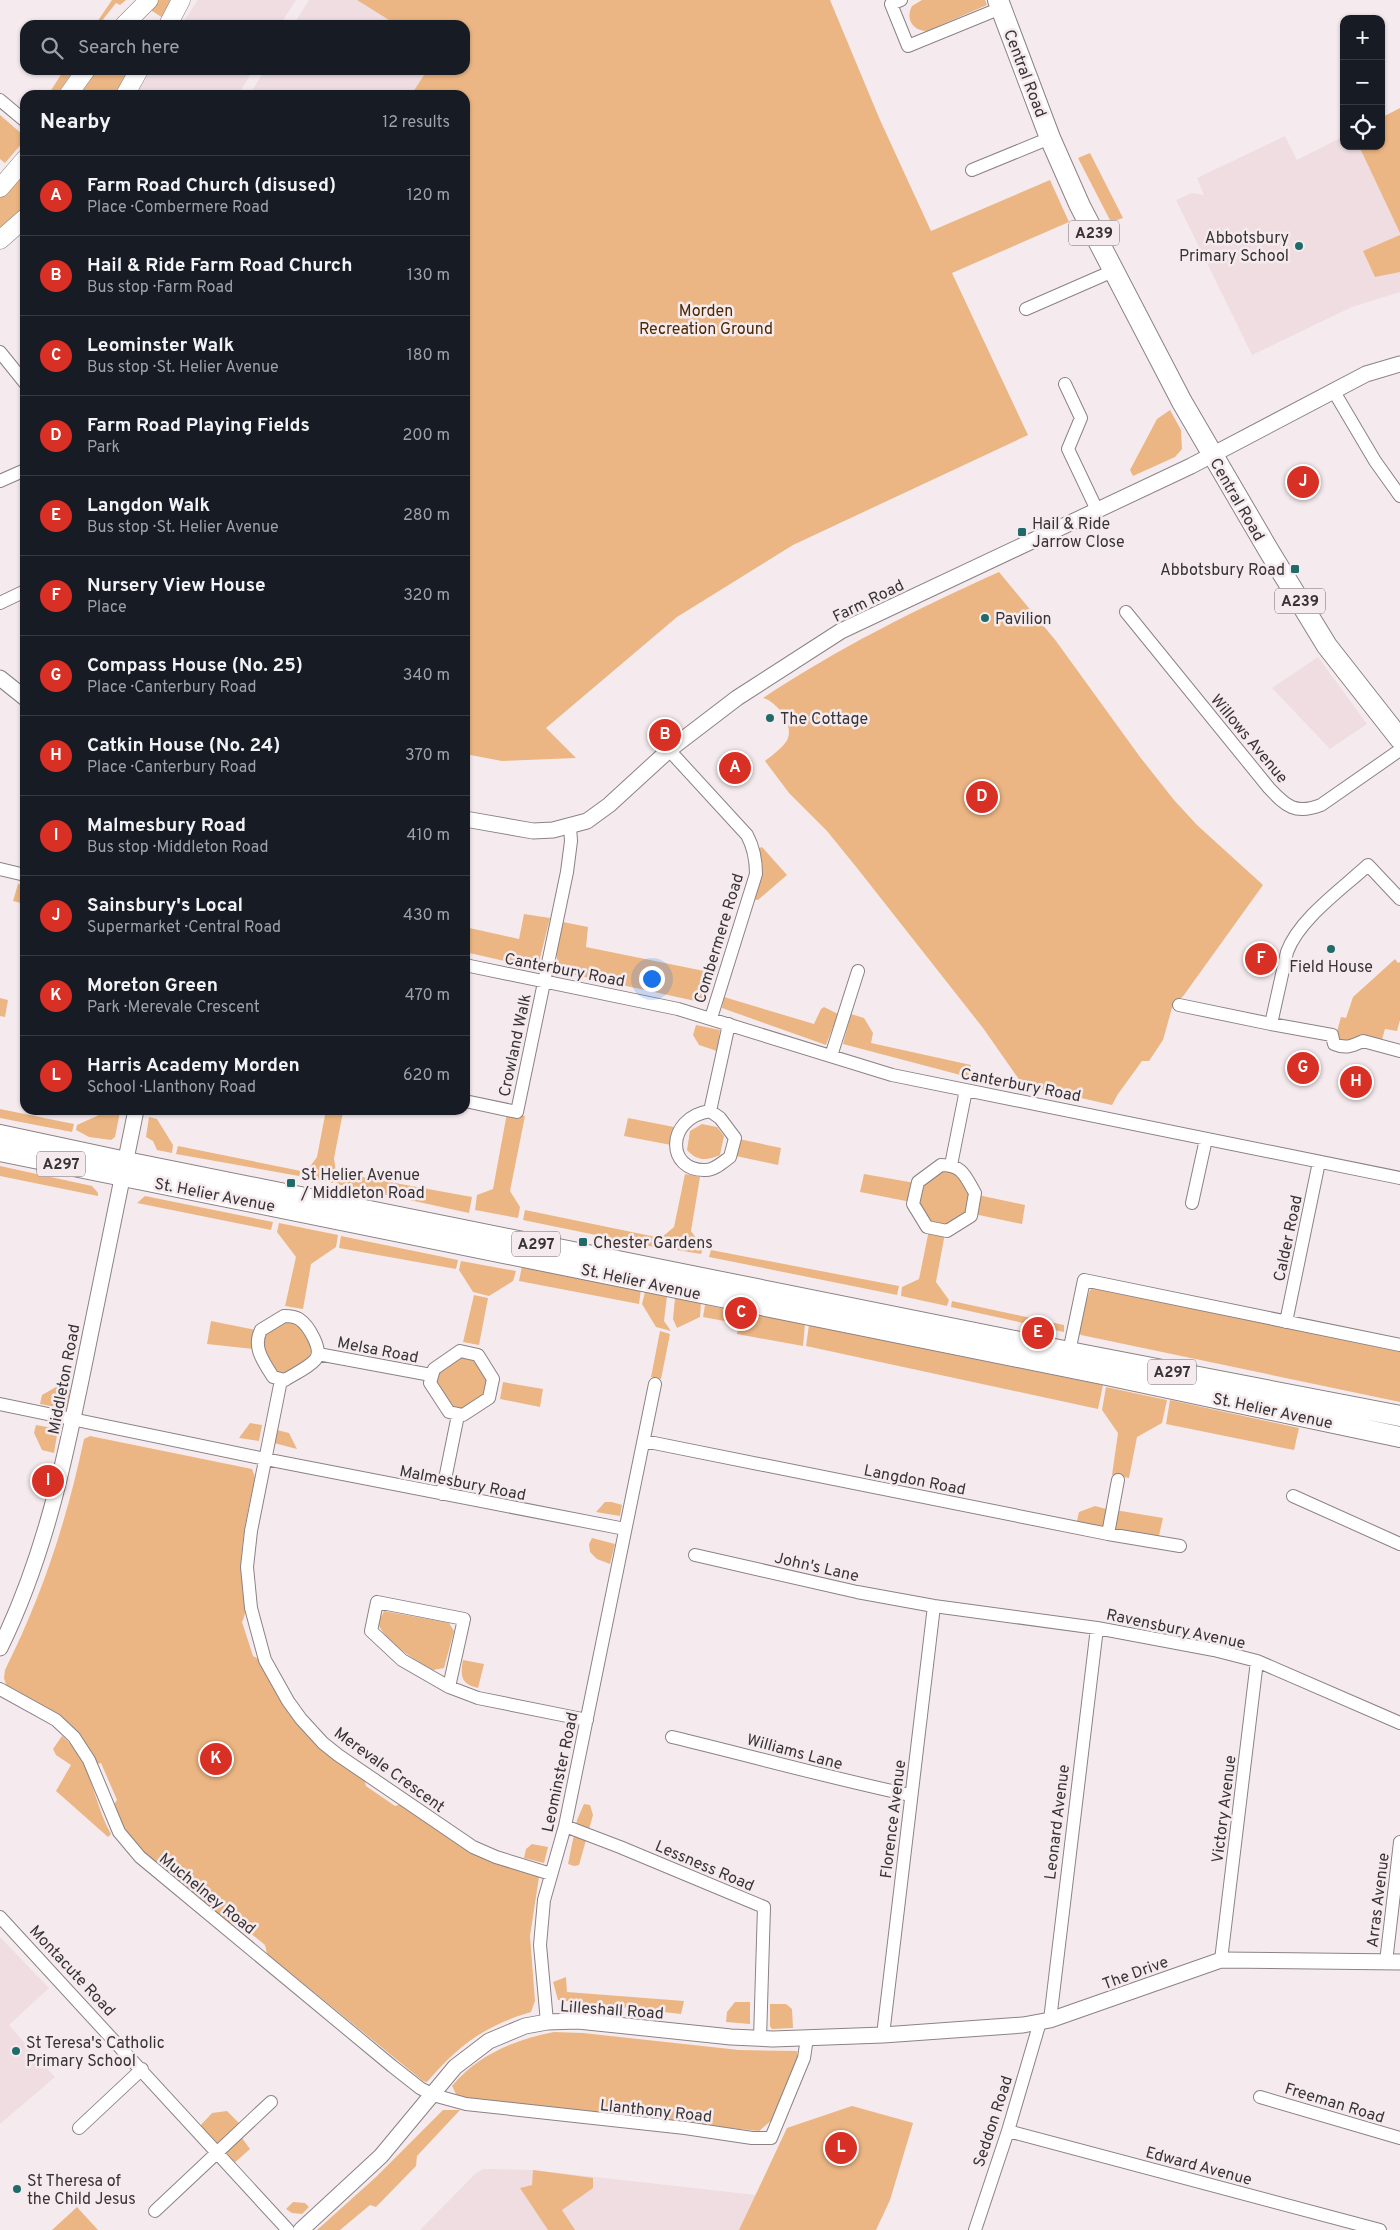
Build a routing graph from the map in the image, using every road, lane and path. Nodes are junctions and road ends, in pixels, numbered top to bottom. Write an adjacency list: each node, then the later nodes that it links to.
1 (149, 0): 5 (main road)
2 (181, 0): 6 (main road)
3 (894, 1): 4 (street, Central Road)
4 (1000, 4): 13 (main road, Central Road / A239)
5 (129, 20)
6 (171, 20)
7 (82, 75): 9 (main road)
8 (136, 75): 10 (main road)
9 (72, 90)
10 (128, 90)
11 (0, 100): 12 (street)
12 (20, 117)
13 (1050, 138): 15 (street, Central Road); 19 (main road, Central Road / A239)
14 (20, 165): 16 (main road)
15 (972, 170)
16 (0, 188)
17 (20, 222): 18 (main road)
18 (0, 240)
19 (1113, 271): 20 (street); 26 (main road, Central Road / A239)
20 (1026, 310)
21 (0, 352): 23 (street)
22 (1400, 364): 25 (street)
23 (20, 377)
24 (1065, 384): 30 (street)
25 (1333, 390): 26 (street); 29 (street)
26 (1213, 456): 30 (street, Farm Road); 36 (main road, Central Road / A239)
27 (20, 472): 28 (street)
28 (0, 481)
29 (1400, 496)
30 (1097, 510): 37 (street, Farm Road)
31 (20, 593): 32 (street)
32 (0, 603)
33 (1126, 612): 38 (street, Willows Avenue)
34 (0, 678): 35 (street)
35 (20, 694)
36 (1400, 739)
37 (669, 750): 40 (street, Farm Road); 48 (street, Combermere Road)
38 (1400, 750)
39 (470, 820): 40 (street, Farm Road)
40 (570, 827): 46 (street, Crowland Walk)
41 (0, 869): 42 (street)
42 (20, 873)
43 (1400, 899): 50 (street)
44 (470, 966): 46 (street, Canterbury Road)
45 (858, 971): 52 (street)
46 (544, 981): 48 (street, Canterbury Road); 54 (street, Crowland Walk)
47 (1179, 1005): 50 (street)
48 (710, 1018): 49 (street, Canterbury Road)
49 (729, 1024): 52 (street, Canterbury Road); 55 (street)
50 (1271, 1024): 51 (street)
51 (1400, 1051)
52 (831, 1056): 53 (street, Canterbury Road)
53 (966, 1090): 58 (street, Canterbury Road); 61 (street)
54 (470, 1103)
55 (710, 1111): 55 (street)
56 (135, 1115): 62 (street, Middleton Road)
57 (0, 1135): 62 (main road, St. Helier Avenue)
58 (1206, 1139): 60 (street, Canterbury Road); 64 (street)
59 (0, 1151): 62 (main road, St. Helier Avenue / A297)
60 (1319, 1162): 63 (street, Canterbury Road); 65 (street, Calder Road)
61 (951, 1165): 61 (street)
62 (124, 1169): 67 (main road, St. Helier Avenue / A297); 75 (street, Middleton Road); 76 (main road, St. Helier Avenue / A297)
63 (1400, 1178)
64 (1192, 1203)
65 (1286, 1322): 66 (street); 67 (street)
66 (1400, 1344)
67 (1069, 1352): 74 (main road, St. Helier Avenue / A297)
68 (318, 1354): 69 (street, Melsa Road); 70 (street); 70 (street)
69 (431, 1375): 73 (street); 73 (street)
70 (281, 1380): 78 (street, Merevale Crescent)
71 (656, 1384): 77 (street, Leominster Road)
72 (0, 1404): 75 (street, Malmesbury Road)
73 (458, 1415): 80 (street)
74 (1400, 1416)
75 (73, 1419): 78 (street, Malmesbury Road); 89 (street, Middleton Road)
76 (1400, 1437)
77 (644, 1441): 82 (street, Leominster Road); 83 (street, Langdon Road)
78 (265, 1459): 80 (street, Malmesbury Road); 99 (street, Merevale Crescent)
79 (1118, 1480): 83 (street)
80 (442, 1494): 82 (street, Malmesbury Road)
81 (1293, 1496): 84 (street)
82 (625, 1529): 93 (street, Leominster Road)
83 (1108, 1534): 85 (street, Langdon Road)
84 (1400, 1544)
85 (1180, 1546)
86 (694, 1555): 87 (street, John's Lane)
87 (934, 1606): 88 (street, Ravensbury Avenue); 96 (street, Florence Avenue)
88 (1097, 1628): 90 (street, Ravensbury Avenue); 103 (street, Leonard Avenue)
89 (0, 1648)
90 (1257, 1661): 94 (street, Ravensbury Avenue); 101 (street, Victory Avenue)
91 (449, 1687): 91 (street); 93 (street)
92 (0, 1689): 109 (street, Muchelney Road)
93 (587, 1720): 97 (street, Leominster Road)
94 (1400, 1723)
95 (672, 1737): 96 (street, Williams Lane)
96 (910, 1795): 105 (street, Florence Avenue)
97 (565, 1826): 99 (street, Leominster Road); 107 (street, Lessness Road)
98 (1400, 1842): 102 (street, Arras Avenue)
99 (551, 1874): 104 (street, Leominster Road)
100 (0, 1916): 108 (street, Montacute Road)
101 (1221, 1960): 102 (street, The Drive); 103 (street, The Drive)
102 (1393, 1962)
103 (1045, 2021): 105 (street, The Drive); 113 (street, Seddon Road)
104 (547, 2022): 107 (street, Lilleshall Road); 109 (street, Lilleshall Road)
105 (883, 2035): 106 (street, Lilleshall Road)
106 (807, 2038): 107 (street, Lilleshall Road); 109 (street, Llanthony Road)
107 (760, 2039)
108 (142, 2069): 112 (street); 115 (street, Montacute Road)
109 (433, 2095): 118 (street, Lilleshall Road)
110 (1260, 2097): 114 (street, Freeman Road)
111 (270, 2102): 115 (street)
112 (79, 2128)
113 (1008, 2131): 119 (street, Seddon Road); 120 (street, Edward Avenue)
114 (1400, 2138)
115 (218, 2151): 116 (street); 117 (street, Montacute Road)
116 (155, 2211)
117 (288, 2230)
118 (301, 2230)
119 (975, 2230)
120 (1380, 2230)

